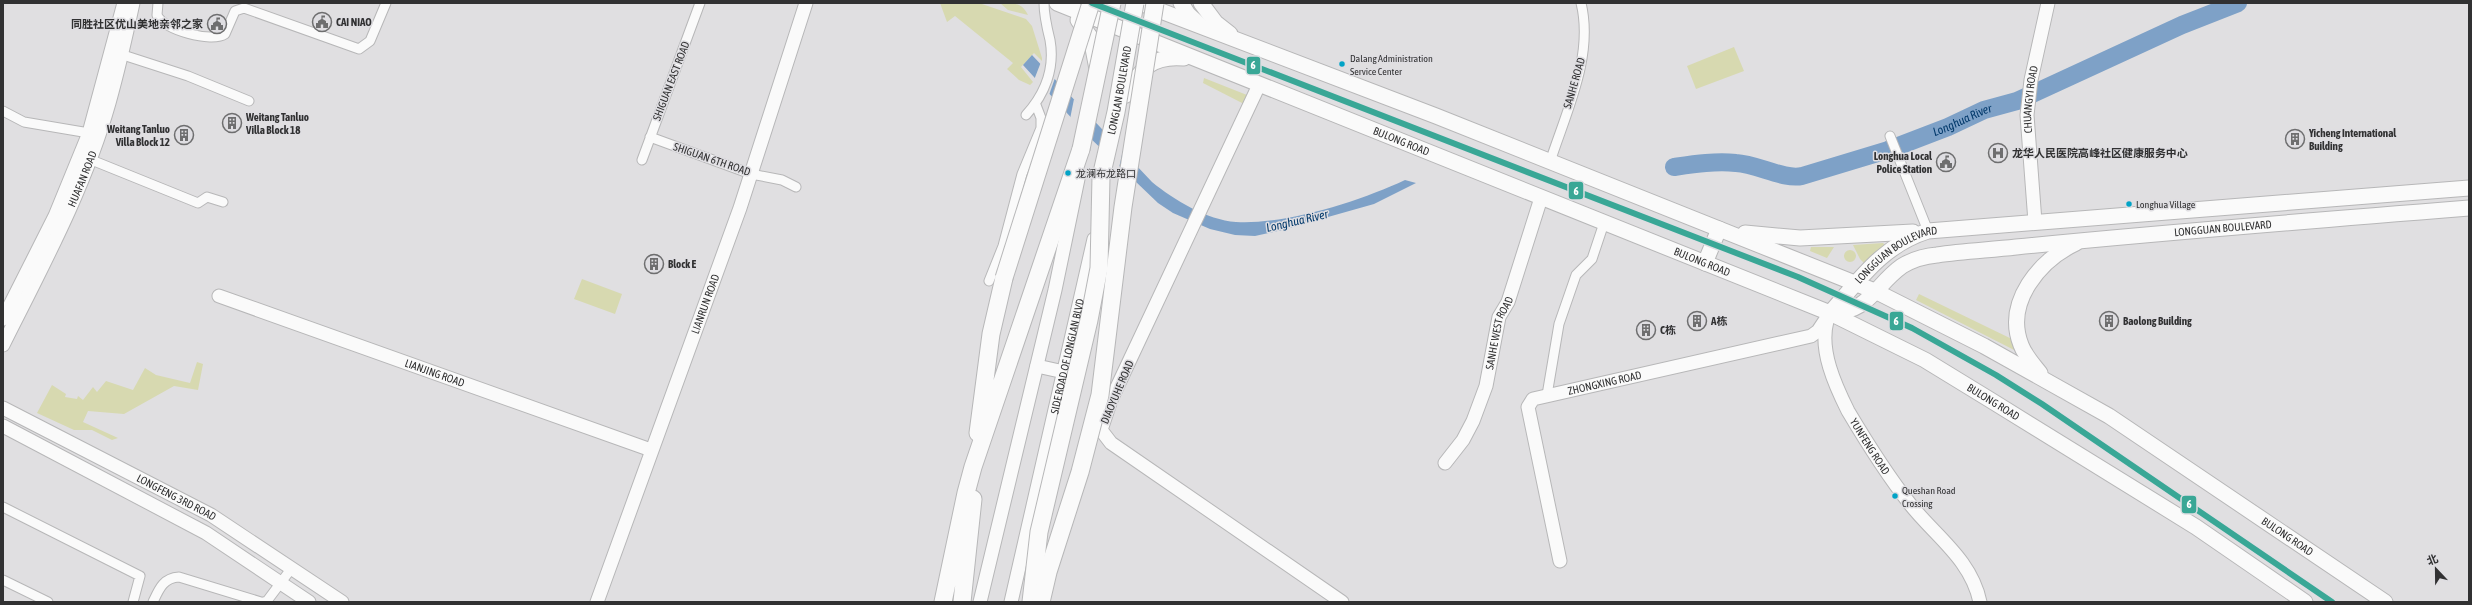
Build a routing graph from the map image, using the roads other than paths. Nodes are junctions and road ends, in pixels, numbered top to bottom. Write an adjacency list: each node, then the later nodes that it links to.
1 (124, 3): 29 (street, HUAFAN ROAD)
2 (133, 3): 20 (street, HUAFAN ROAD)
3 (158, 3): 4 (street)
4 (386, 3)
5 (700, 3): 30 (street, SHIGUAN EAST ROAD)
6 (806, 3): 36 (street, LIANRUN ROAD)
7 (1044, 3): 26 (street)
8 (1057, 3): 16 (main road, BULONG ROAD); 23 (main road)
9 (1091, 3): 77 (highway, bridge)
10 (1114, 3): 16 (main road); 32 (highway, bridge)
11 (1143, 3): 17 (main road, BULONG ROAD); 18 (main road); 37 (highway, LONGLAN BOULEVARD, bridge); 81 (highway, bridge)
12 (1181, 3): 17 (main road)
13 (1201, 3): 19 (main road)
14 (1581, 3): 35 (street, SANHE ROAD)
15 (2048, 3): 43 (street, CHUANGYI ROAD)
16 (1111, 25): 18 (main road, BULONG ROAD); 23 (street)
17 (1209, 31): 19 (main road, BULONG ROAD)
18 (1138, 35): 21 (main road, BULONG ROAD); 24 (street, SIDE ROAD OF LONGLAN BLVD)
19 (1248, 45): 35 (main road, BULONG ROAD)
20 (120, 54): 25 (street); 33 (street, HUAFAN ROAD)
21 (1193, 58): 22 (main road, BULONG ROAD); 24 (main road)
22 (1259, 85): 40 (main road, BULONG ROAD); 82 (street, DIAOYUHE ROAD)
23 (1097, 92): 32 (street)
24 (1126, 95): 37 (street, SIDE ROAD OF LONGLAN BLVD)
25 (250, 101)
26 (1036, 105): 28 (street); 49 (street)
27 (3, 111): 29 (street)
28 (1026, 116)
29 (89, 133): 54 (street, HUAFAN ROAD)
30 (650, 137): 34 (street, SHIGUAN EAST ROAD); 36 (street, SHIGUAN 6TH ROAD)
31 (1891, 137): 46 (street)
32 (1083, 149): 56 (street); 76 (highway)
33 (89, 159): 41 (street); 55 (street, HUAFAN ROAD)
34 (642, 160)
35 (1550, 162): 45 (main road, BULONG ROAD)
36 (751, 174): 38 (street, SHIGUAN 6TH ROAD); 62 (street, LIANRUN ROAD)
37 (1105, 176): 57 (street, SIDE ROAD OF LONGLAN BLVD); 80 (highway, LONGLAN BOULEVARD, bridge)
38 (796, 187)
39 (2469, 188): 43 (main road, LONGGUAN BOULEVARD)
40 (1541, 198): 44 (main road, BULONG ROAD); 63 (street, SANHE WEST ROAD)
41 (223, 202)
42 (2469, 208): 47 (main road, LONGGUAN BOULEVARD)
43 (2035, 222): 46 (main road, LONGGUAN BOULEVARD)
44 (1604, 223): 48 (main road, BULONG ROAD); 59 (street)
45 (1719, 229): 46 (main road); 48 (main road); 50 (main road, BULONG ROAD)
46 (1928, 231): 50 (main road, LONGGUAN BOULEVARD)
47 (2084, 239): 51 (main road, LONGGUAN BOULEVARD); 58 (main road)
48 (1705, 263): 53 (main road, BULONG ROAD)
49 (988, 281)
50 (1856, 283): 51 (main road, BULONG ROAD); 53 (main road, LONGGUAN BOULEVARD)
51 (1878, 292): 53 (main road, LONGGUAN BOULEVARD); 58 (main road, BULONG ROAD)
52 (219, 296): 62 (street, LIANJING ROAD)
53 (1830, 313): 59 (street, ZHONGXING ROAD); 83 (street, YUNFENG ROAD); 84 (main road, BULONG ROAD)
54 (3, 319)
55 (3, 345)
56 (1037, 366): 57 (street); 78 (street)
57 (1064, 372): 79 (street, SIDE ROAD OF LONGLAN BLVD)
58 (2044, 379): 85 (main road, BULONG ROAD)
59 (1547, 395): 65 (street, ZHONGXING ROAD)
60 (3, 408): 66 (street, LONGFENG 3RD ROAD)
61 (3, 426): 68 (street, LONGFENG 3RD ROAD)
62 (651, 450): 75 (street, LIANRUN ROAD)
63 (1445, 463)
64 (3, 507): 70 (street)
65 (1560, 561)
66 (291, 569): 68 (street); 74 (street, LONGFENG 3RD ROAD)
67 (3, 580): 69 (street)
68 (279, 583): 72 (street); 73 (street, LONGFENG 3RD ROAD)
69 (48, 602)
70 (133, 602)
71 (153, 602): 72 (street)
72 (262, 602)
73 (309, 602)
74 (342, 602)
75 (598, 602)
76 (944, 602)
77 (962, 602)
78 (980, 602)
79 (1011, 602)
80 (1031, 602)
81 (1041, 602)
82 (1342, 602)
83 (1980, 602)
84 (2304, 602)
85 (2385, 602)

